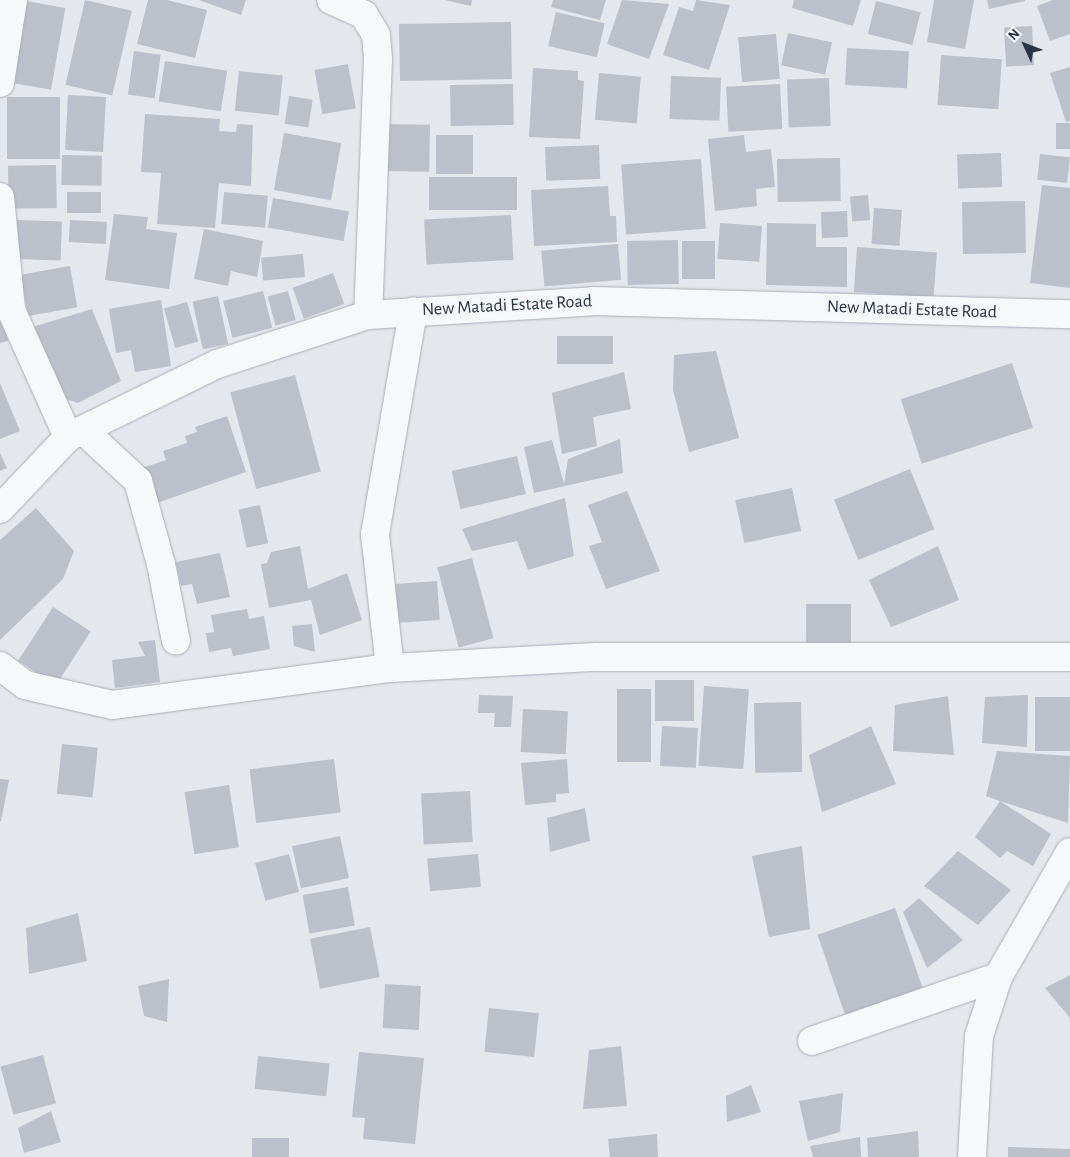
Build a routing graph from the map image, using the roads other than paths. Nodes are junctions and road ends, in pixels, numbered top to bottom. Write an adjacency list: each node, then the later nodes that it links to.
1 (13, 0): 3 (street)
2 (331, 0): 7 (street)
3 (0, 83)
4 (0, 197): 8 (street)
5 (412, 311): 6 (street, New Matadi Estate Road); 7 (street, New Matadi Estate Road); 13 (street)
6 (1070, 314)
7 (368, 315): 8 (street, New Matadi Estate Road)
8 (76, 433): 9 (street, New Matadi Estate Road); 10 (street)
9 (0, 509)
10 (176, 641)
11 (1070, 657): 13 (street)
12 (0, 666): 13 (street)
13 (390, 668)
14 (1070, 852): 15 (street)
15 (998, 978): 16 (street); 17 (street)
16 (812, 1041)
17 (972, 1157)

